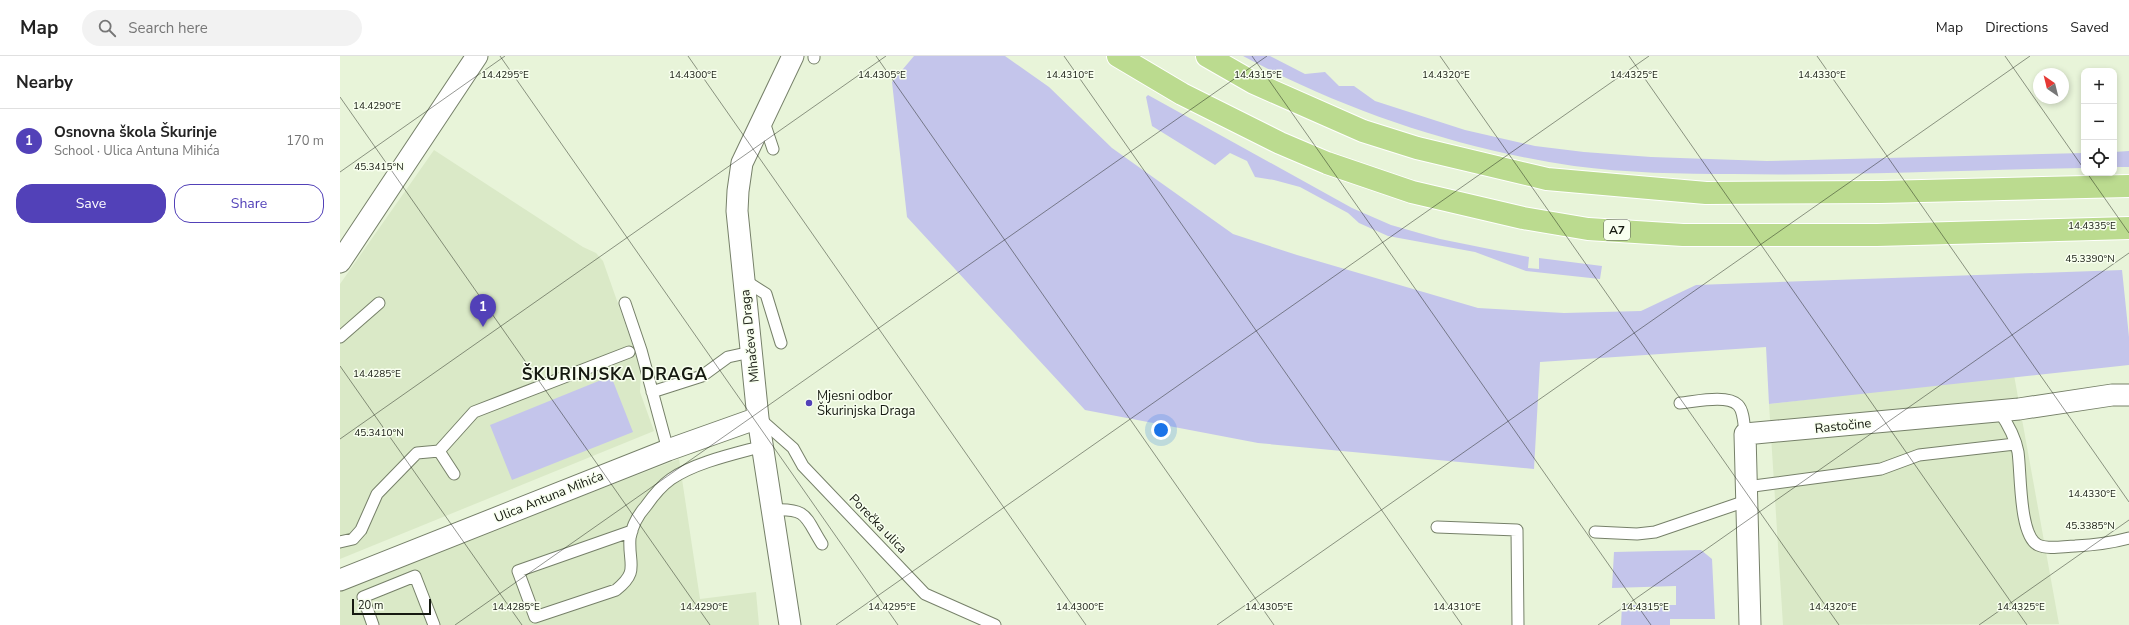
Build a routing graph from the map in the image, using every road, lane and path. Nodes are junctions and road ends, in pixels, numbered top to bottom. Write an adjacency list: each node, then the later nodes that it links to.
1 (476, 56): 9 (street)
2 (794, 56): 5 (street, Mihačeva Draga)
3 (1118, 56): 8 (highway, A7)
4 (1207, 56): 7 (highway)
5 (761, 121): 6 (lane); 10 (street, Mihačeva Draga)
6 (773, 149)
7 (2129, 186)
8 (2129, 228)
9 (340, 262)
10 (744, 280): 14 (lane); 16 (street, Mihačeva Draga)
11 (379, 303): 13 (lane)
12 (625, 303): 17 (lane)
13 (340, 337)
14 (781, 343)
15 (629, 352): 26 (lane)
16 (751, 352): 17 (lane); 21 (street, Mihačeva Draga)
17 (652, 392): 25 (lane)
18 (2129, 395): 20 (street, Rastočine)
19 (1680, 403): 22 (lane)
20 (1999, 411): 22 (street, Rastočine); 23 (lane)
21 (758, 418): 24 (street, Mihačeva Draga); 25 (street, Ulica Antuna Mihića); 40 (lane, Porečka ulica)
22 (1745, 434): 28 (street)
23 (2016, 444): 28 (lane); 33 (lane)
24 (763, 446): 29 (street, Mihačeva Draga); 31 (lane)
25 (668, 450): 36 (street, Ulica Antuna Mihića)
26 (439, 451): 27 (lane); 34 (lane)
27 (454, 474)
28 (1746, 494): 32 (lane); 42 (street)
29 (773, 510): 35 (lane); 39 (street, Mihačeva Draga)
30 (1437, 528): 41 (lane)
31 (632, 531): 31 (lane)
32 (1595, 532)
33 (2129, 538)
34 (340, 542)
35 (822, 544)
36 (340, 580)
37 (373, 625): 38 (lane)
38 (434, 625)
39 (790, 625)
40 (995, 625)
41 (1518, 625)
42 (1750, 625)

